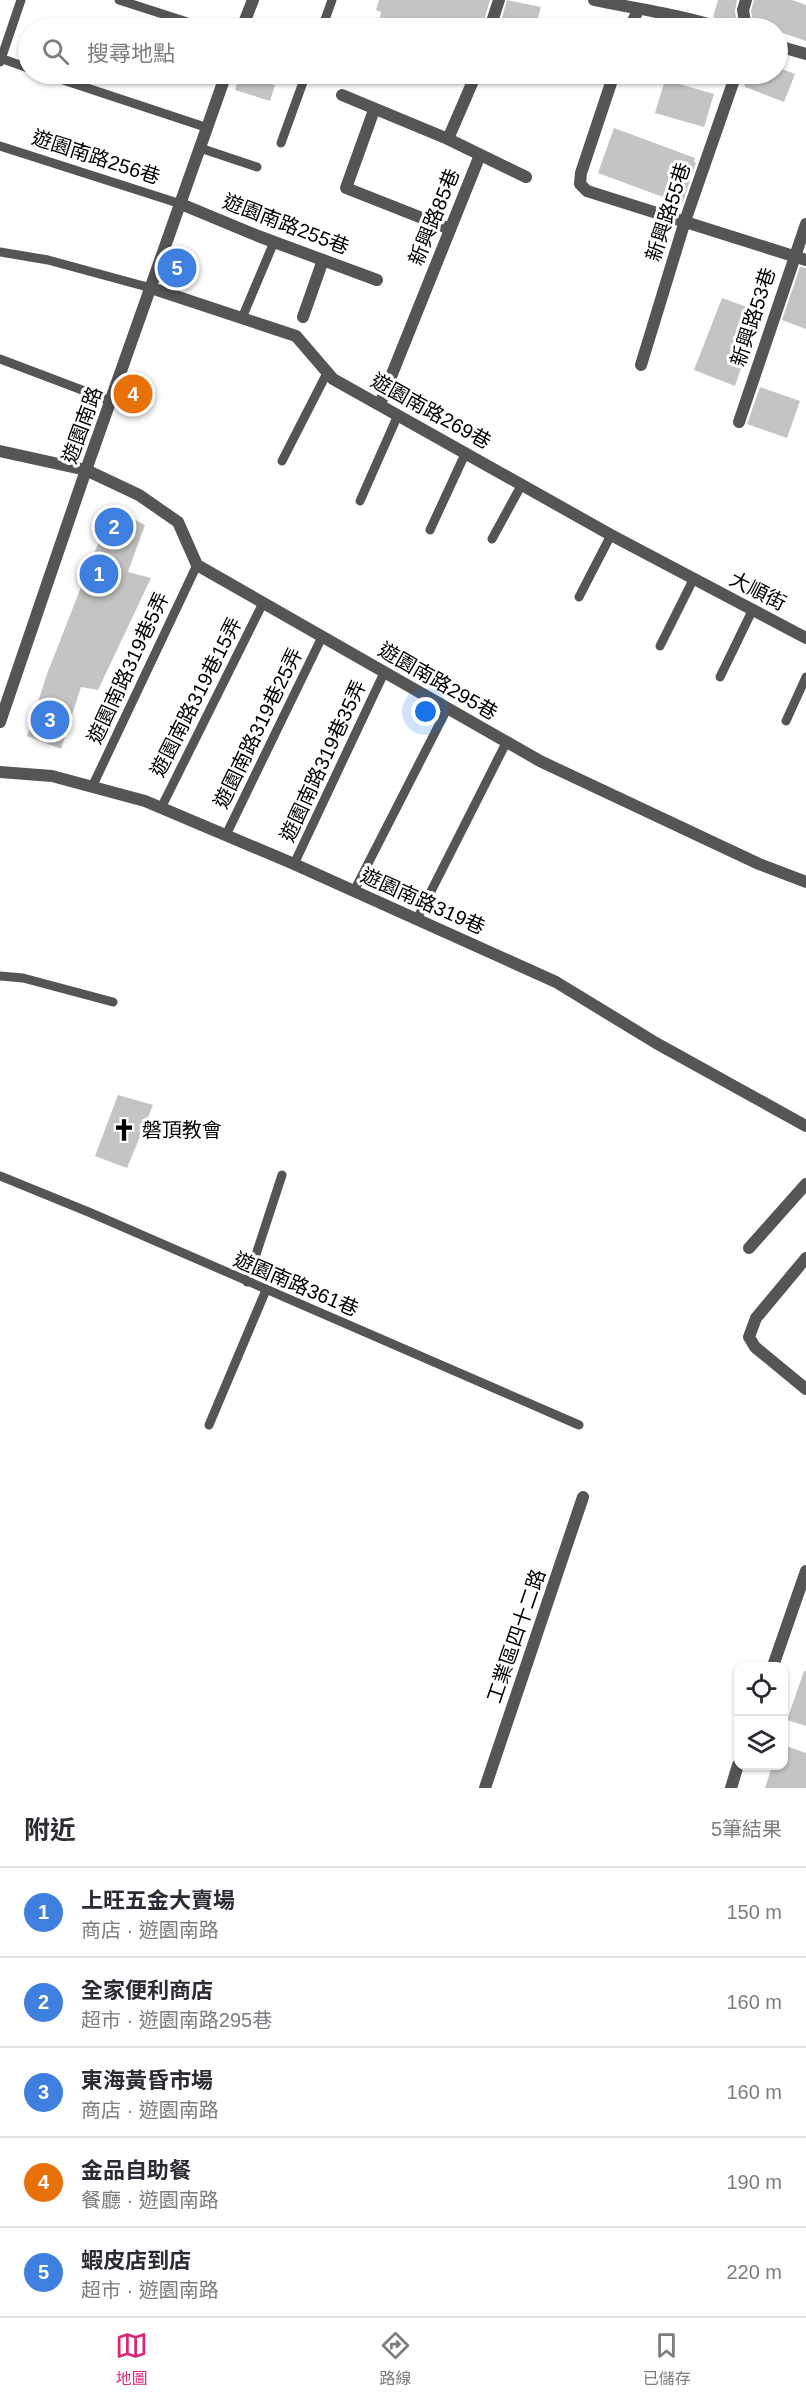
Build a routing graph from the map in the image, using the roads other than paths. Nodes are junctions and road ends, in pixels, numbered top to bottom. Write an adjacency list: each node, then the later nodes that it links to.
1 (21, 0): 18 (lane)
2 (119, 0): 9 (lane)
3 (253, 0): 10 (street)
4 (332, 0): 11 (lane)
5 (499, 0): 12 (street)
6 (746, 0): 15 (street)
7 (599, 1): 8 (street)
8 (638, 10): 13 (street); 14 (street)
9 (175, 18)
10 (246, 18)
11 (326, 18)
12 (493, 18)
13 (634, 18)
14 (686, 18)
15 (744, 18)
16 (788, 49): 17 (street)
17 (806, 54)
18 (0, 60): 19 (lane)
19 (18, 65)
20 (75, 84): 28 (lane)
21 (222, 84): 28 (street, 遊園南路)
22 (302, 84): 30 (lane)
23 (472, 84): 29 (street)
24 (611, 84): 37 (street)
25 (733, 84): 37 (street, 新興路55巷)
26 (342, 95): 27 (street)
27 (374, 110): 29 (street); 39 (street)
28 (207, 128): 32 (street, 遊園南路)
29 (448, 139): 33 (street)
30 (280, 143)
31 (0, 146): 36 (lane, 遊園南路256巷)
32 (200, 148): 34 (lane); 36 (street, 遊園南路)
33 (480, 154): 35 (street); 39 (street, 新興路85巷)
34 (257, 167)
35 (526, 177)
36 (181, 204): 40 (street, 遊園南路255巷); 45 (street, 遊園南路)
37 (685, 221): 42 (street); 49 (street, 新興路55巷)
38 (806, 224): 42 (street, 新興路53巷)
39 (450, 229): 52 (street, 新興路85巷)
40 (274, 242): 43 (street, 遊園南路255巷); 47 (lane)
41 (0, 252): 45 (lane)
42 (800, 258): 54 (street, 新興路53巷)
43 (323, 260): 44 (street, 遊園南路255巷); 46 (street)
44 (377, 280)
45 (150, 288): 47 (street, 遊園南路269巷); 51 (street, 遊園南路)
46 (303, 317)
47 (242, 318): 50 (street, 遊園南路269巷)
48 (0, 359): 51 (lane)
49 (641, 365)
50 (327, 373): 52 (street, 遊園南路269巷); 57 (lane)
51 (111, 401): 58 (street, 遊園南路)
52 (380, 404): 53 (street, 遊園南路269巷)
53 (398, 415): 56 (street, 遊園南路269巷); 60 (lane)
54 (740, 422)
55 (0, 451): 58 (street)
56 (466, 452): 59 (street, 遊園南路269巷); 61 (lane)
57 (282, 461)
58 (86, 470): 64 (street); 77 (street, 遊園南路)
59 (522, 484): 62 (street, 遊園南路269巷); 63 (lane)
60 (360, 501)
61 (430, 530)
62 (611, 535): 65 (street, 遊園南路269巷); 66 (lane)
63 (492, 539)
64 (197, 565): 67 (street, 遊園南路295巷); 80 (lane, 遊園南路319巷5弄)
65 (693, 580): 68 (street, 大順街); 71 (lane)
66 (579, 597)
67 (263, 603): 69 (street, 遊園南路295巷); 81 (lane, 遊園南路319巷15弄)
68 (753, 609): 70 (street, 大順街); 73 (lane)
69 (322, 637): 72 (street, 遊園南路295巷); 82 (lane, 遊園南路319巷25弄)
70 (806, 638)
71 (660, 646)
72 (384, 673): 75 (street, 遊園南路295巷); 83 (lane, 遊園南路319巷35弄)
73 (720, 677)
74 (806, 677): 76 (lane)
75 (447, 709): 78 (street, 遊園南路295巷); 85 (lane)
76 (786, 721)
77 (0, 722)
78 (506, 743): 84 (street, 遊園南路295巷); 86 (lane)
79 (0, 772): 80 (street, 遊園南路319巷)
80 (92, 787): 81 (street, 遊園南路319巷)
81 (161, 808): 82 (street, 遊園南路319巷)
82 (226, 835): 83 (street, 遊園南路319巷)
83 (294, 864): 85 (street, 遊園南路319巷)
84 (806, 882)
85 (354, 891): 86 (street, 遊園南路319巷)
86 (417, 919): 89 (street, 遊園南路319巷)
87 (0, 976): 88 (lane)
88 (113, 1002)
89 (806, 1126)
90 (282, 1175): 95 (lane)
91 (0, 1176): 95 (lane, 遊園南路361巷)
92 (806, 1184): 93 (street)
93 (749, 1248)
94 (806, 1257): 97 (street)
95 (247, 1282): 96 (lane, 遊園南路361巷)
96 (266, 1290): 98 (lane); 99 (lane, 遊園南路361巷)
97 (806, 1389)
98 (209, 1425)
99 (579, 1425)
100 (584, 1497): 104 (street, 工業區四十二路)
101 (806, 1572): 102 (street)
102 (774, 1662)
103 (736, 1770): 105 (street)
104 (485, 1788)
105 (731, 1788)

